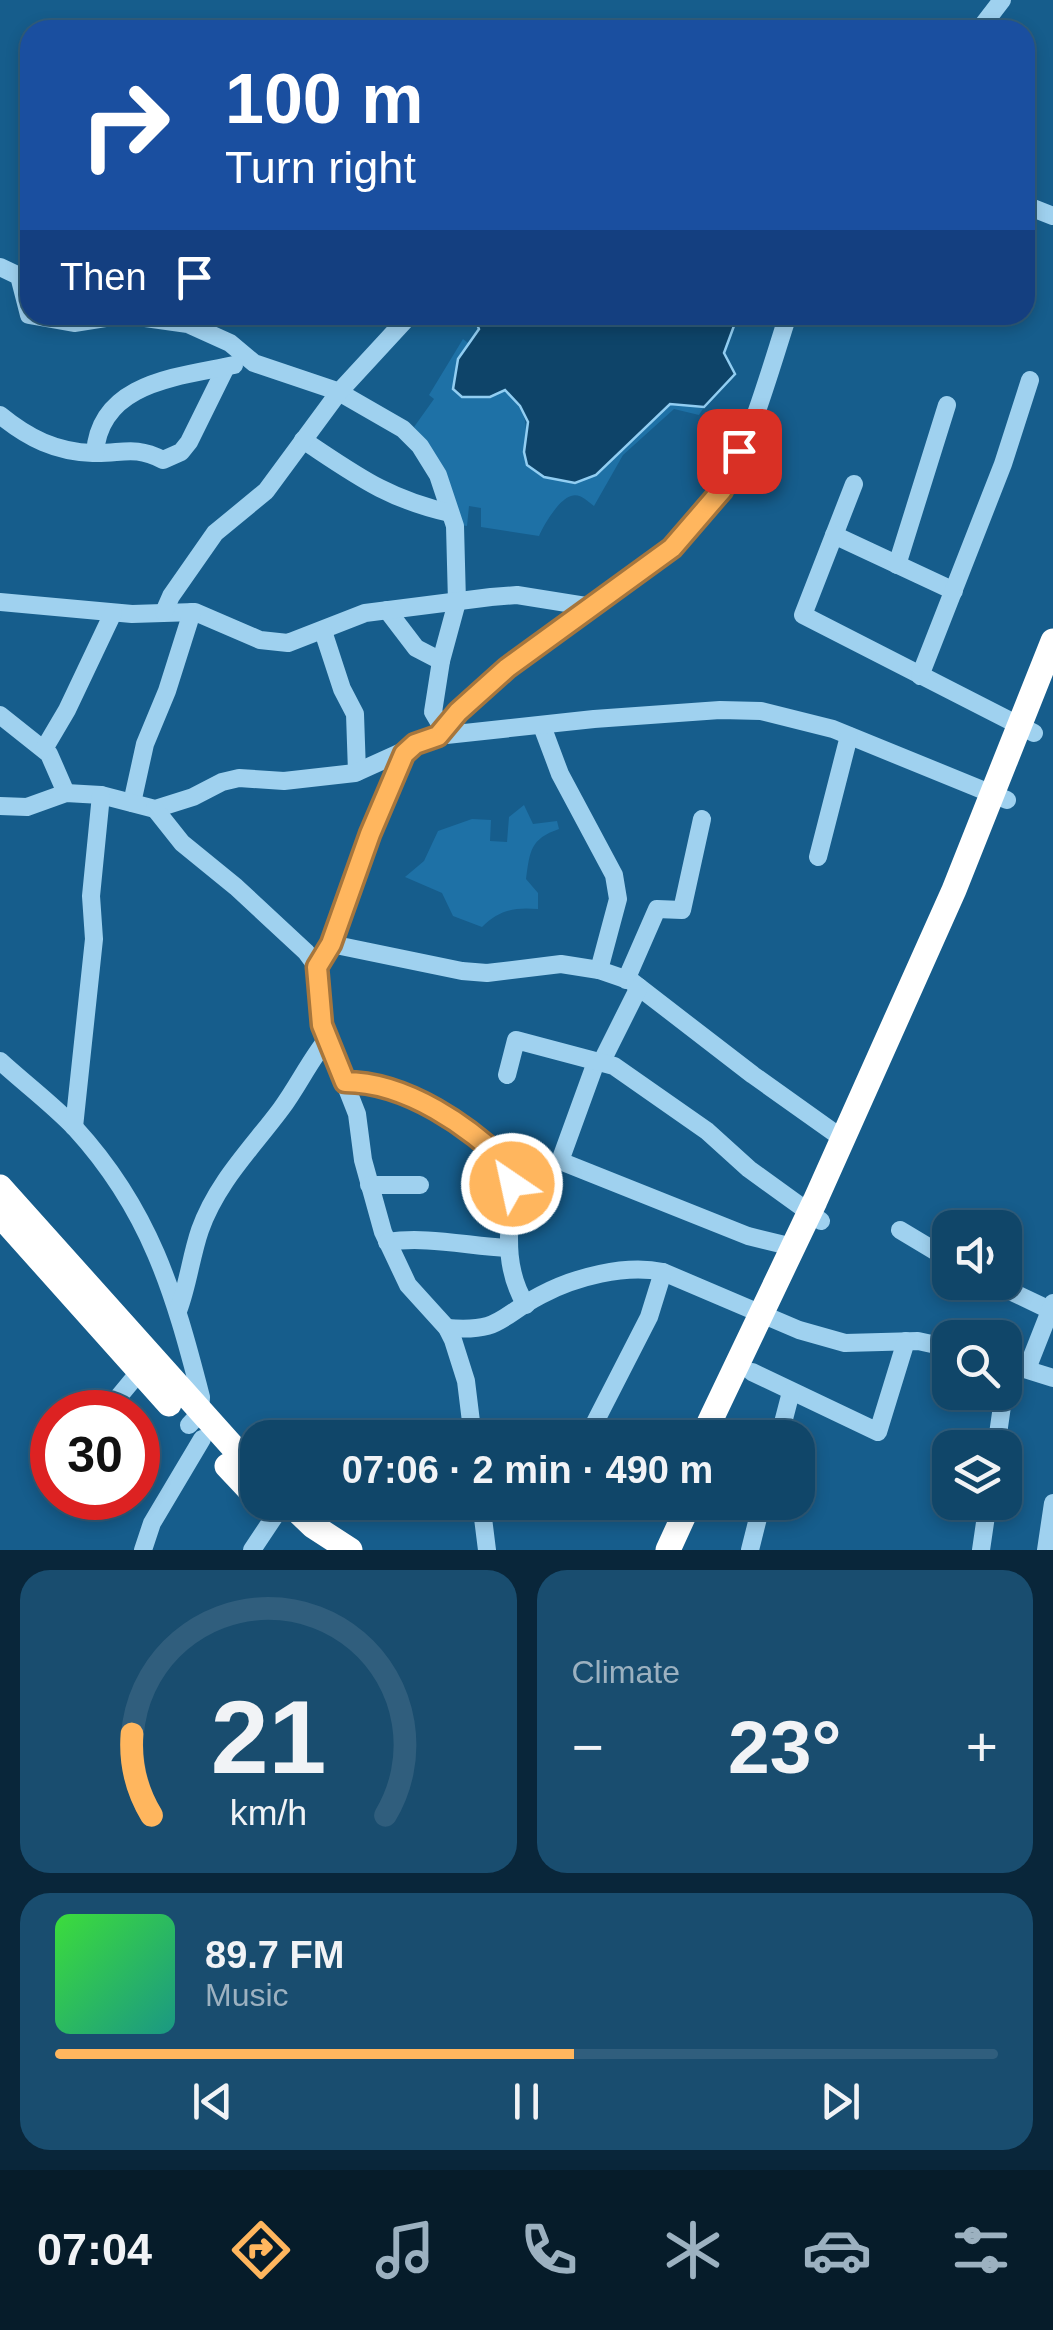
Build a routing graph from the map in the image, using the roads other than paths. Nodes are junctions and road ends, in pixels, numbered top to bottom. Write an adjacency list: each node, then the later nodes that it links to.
1 (1002, 0): 2 (street)
2 (986, 20)
3 (0, 267): 4 (street)
4 (20, 280)
5 (190, 325): 8 (street)
6 (401, 325): 11 (street)
7 (785, 325): 23 (street)
8 (247, 358): 9 (street); 11 (street)
9 (226, 367): 15 (street); 15 (street)
10 (1030, 380): 20 (street)
11 (339, 392): 14 (street); 17 (street)
12 (947, 404): 19 (street)
13 (0, 415): 15 (street)
14 (303, 440): 17 (street); 25 (street)
15 (95, 453)
16 (854, 484): 18 (street)
17 (450, 512): 22 (street)
18 (834, 536): 19 (street); 31 (street)
19 (897, 565): 20 (street)
20 (954, 592): 31 (street)
21 (0, 602): 27 (street)
22 (457, 602): 23 (street); 24 (street); 30 (street)
23 (592, 607): 36 (street)
24 (387, 610): 28 (street); 30 (street)
25 (164, 612): 26 (street); 27 (street)
26 (192, 612): 28 (street); 44 (street)
27 (113, 613): 38 (street)
28 (323, 631): 40 (street)
29 (1053, 641): 35 (highway)
30 (441, 662): 36 (street)
31 (920, 676): 35 (street)
32 (1053, 687): 35 (highway)
33 (0, 715): 38 (street)
34 (542, 726): 36 (street); 37 (street); 51 (street)
35 (1027, 730): 43 (highway)
36 (440, 732): 39 (street)
37 (849, 736): 43 (street); 48 (street)
38 (44, 748): 41 (street)
39 (404, 754): 40 (street); 49 (street)
40 (357, 772): 46 (street)
41 (66, 793): 42 (street); 45 (street)
42 (101, 795): 44 (street); 58 (street)
43 (1000, 796): 59 (highway); 64 (highway)
44 (132, 803): 46 (street)
45 (0, 806)
46 (155, 809): 50 (street)
47 (702, 819): 52 (street)
48 (818, 857)
49 (331, 944): 50 (street); 51 (street)
50 (317, 967): 53 (street)
51 (599, 970): 52 (street)
52 (632, 984): 55 (street); 59 (street)
53 (328, 1038): 57 (street); 74 (street)
54 (0, 1061): 58 (street)
55 (599, 1063): 56 (street); 64 (street); 67 (street)
56 (508, 1075)
57 (345, 1082): 60 (street); 68 (street)
58 (74, 1128): 74 (street)
59 (843, 1139): 64 (highway)
60 (369, 1185): 61 (street); 66 (street)
61 (420, 1185)
62 (0, 1186): 91 (highway)
63 (0, 1215): 81 (highway)
64 (816, 1216): 67 (highway); 75 (highway)
65 (900, 1230): 69 (street)
66 (387, 1242): 68 (street); 76 (street)
67 (793, 1247): 75 (highway)
68 (508, 1248): 72 (street)
69 (932, 1249)
70 (663, 1272): 72 (street); 75 (street); 87 (street)
71 (1022, 1295): 73 (street)
72 (526, 1304): 76 (street)
73 (1052, 1307): 79 (street)
74 (178, 1312): 91 (street)
75 (769, 1316): 77 (street); 82 (highway); 88 (highway)
76 (447, 1328): 86 (street)
77 (906, 1341): 78 (street); 85 (street)
78 (932, 1345)
79 (1022, 1353)
80 (1022, 1368): 83 (street)
81 (140, 1372): 84 (street); 91 (highway)
82 (752, 1372): 85 (street); 89 (highway)
83 (1053, 1378)
84 (125, 1390)
85 (790, 1392): 90 (street)
86 (471, 1420)
87 (595, 1420)
88 (712, 1420)
89 (729, 1420)
90 (783, 1420)
91 (197, 1426): 92 (highway); 93 (highway); 103 (street)
92 (240, 1461)
93 (240, 1471)
94 (1053, 1503): 112 (street)
95 (264, 1520): 104 (street)
96 (288, 1520): 105 (highway)
97 (302, 1520): 106 (highway)
98 (483, 1520): 107 (street)
99 (663, 1520): 108 (highway)
100 (682, 1520): 109 (highway)
101 (758, 1520): 110 (street)
102 (985, 1520): 111 (street)
103 (143, 1550)
104 (252, 1550)
105 (320, 1550)
106 (350, 1550)
107 (487, 1550)
108 (650, 1550)
109 (668, 1550)
110 (750, 1550)
111 (981, 1550)
112 (1046, 1550)

